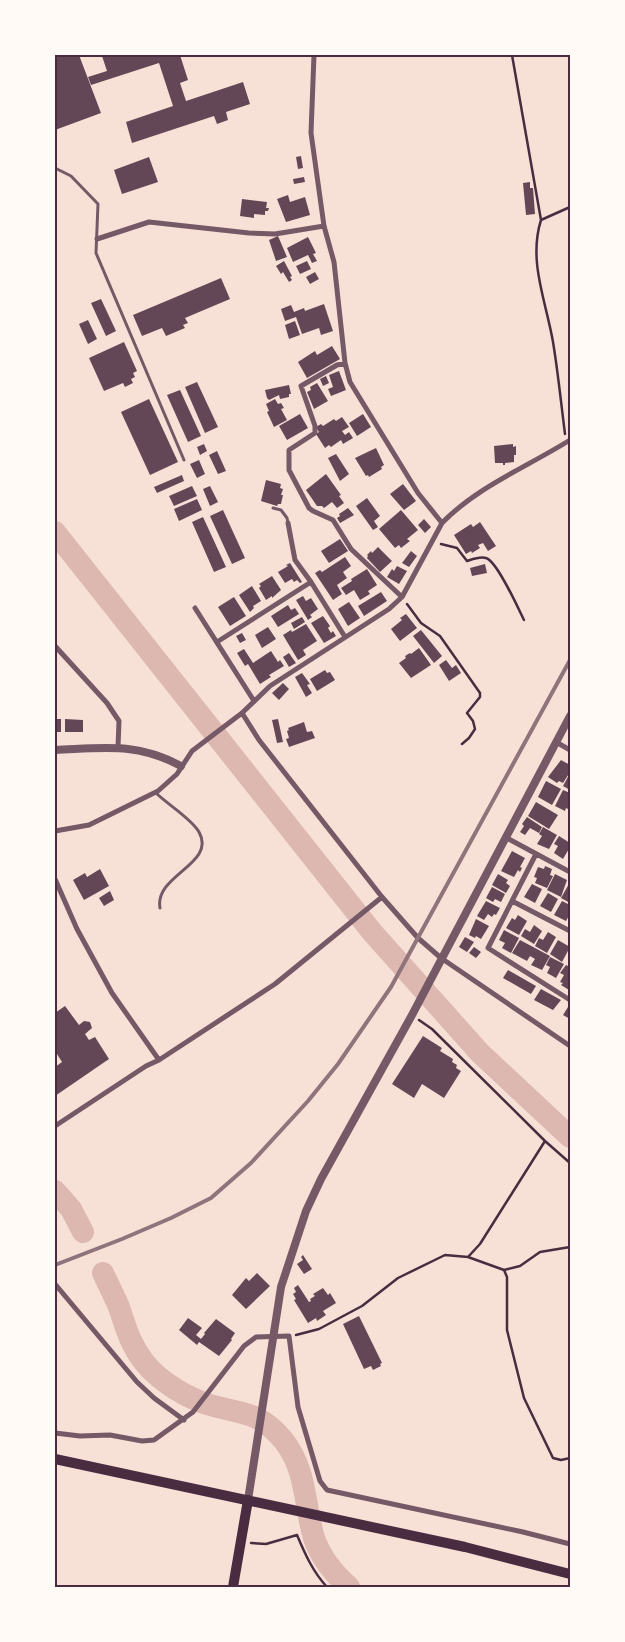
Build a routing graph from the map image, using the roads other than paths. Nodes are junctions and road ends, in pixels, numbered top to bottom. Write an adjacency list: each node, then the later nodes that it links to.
1 (314, 55): 3 (street)
2 (55, 168): 4 (lane)
3 (324, 226): 4 (street); 5 (street)
4 (97, 239): 7 (lane)
5 (345, 363): 10 (street); 12 (street)
6 (568, 441): 10 (street)
7 (184, 460)
8 (273, 508): 9 (lane)
9 (288, 523): 11 (street)
10 (442, 523): 12 (street)
11 (311, 582): 14 (street); 15 (street)
12 (402, 597): 14 (street)
13 (195, 608): 15 (street)
14 (345, 637): 19 (street)
15 (217, 642): 19 (street)
16 (55, 646): 17 (street)
17 (60, 651): 18 (street); 23 (street)
18 (55, 655)
19 (254, 701): 20 (street)
20 (242, 713): 26 (street); 33 (street)
21 (570, 716): 22 (street)
22 (556, 742): 25 (street); 29 (street)
23 (118, 747): 24 (street); 26 (street)
24 (55, 750)
25 (570, 750)
26 (182, 766): 27 (street)
27 (155, 792): 28 (street); 35 (lane)
28 (55, 831)
29 (505, 837): 30 (street); 37 (street)
30 (536, 854): 31 (street); 34 (street)
31 (570, 872)
32 (55, 879): 40 (street)
33 (380, 898): 37 (street); 40 (street)
34 (512, 901): 36 (street); 38 (street)
35 (160, 908)
36 (570, 931)
37 (441, 958): 39 (street); 43 (street)
38 (570, 1000)
39 (570, 1046)
40 (159, 1060): 41 (street)
41 (55, 1126)
42 (55, 1284): 44 (street)
43 (273, 1336): 44 (street); 47 (street); 48 (street)
44 (184, 1420): 45 (street)
45 (55, 1433)
46 (55, 1459): 47 (main road)
47 (248, 1500): 49 (main road); 50 (main road)
48 (570, 1544)
49 (570, 1574)
50 (233, 1587)

